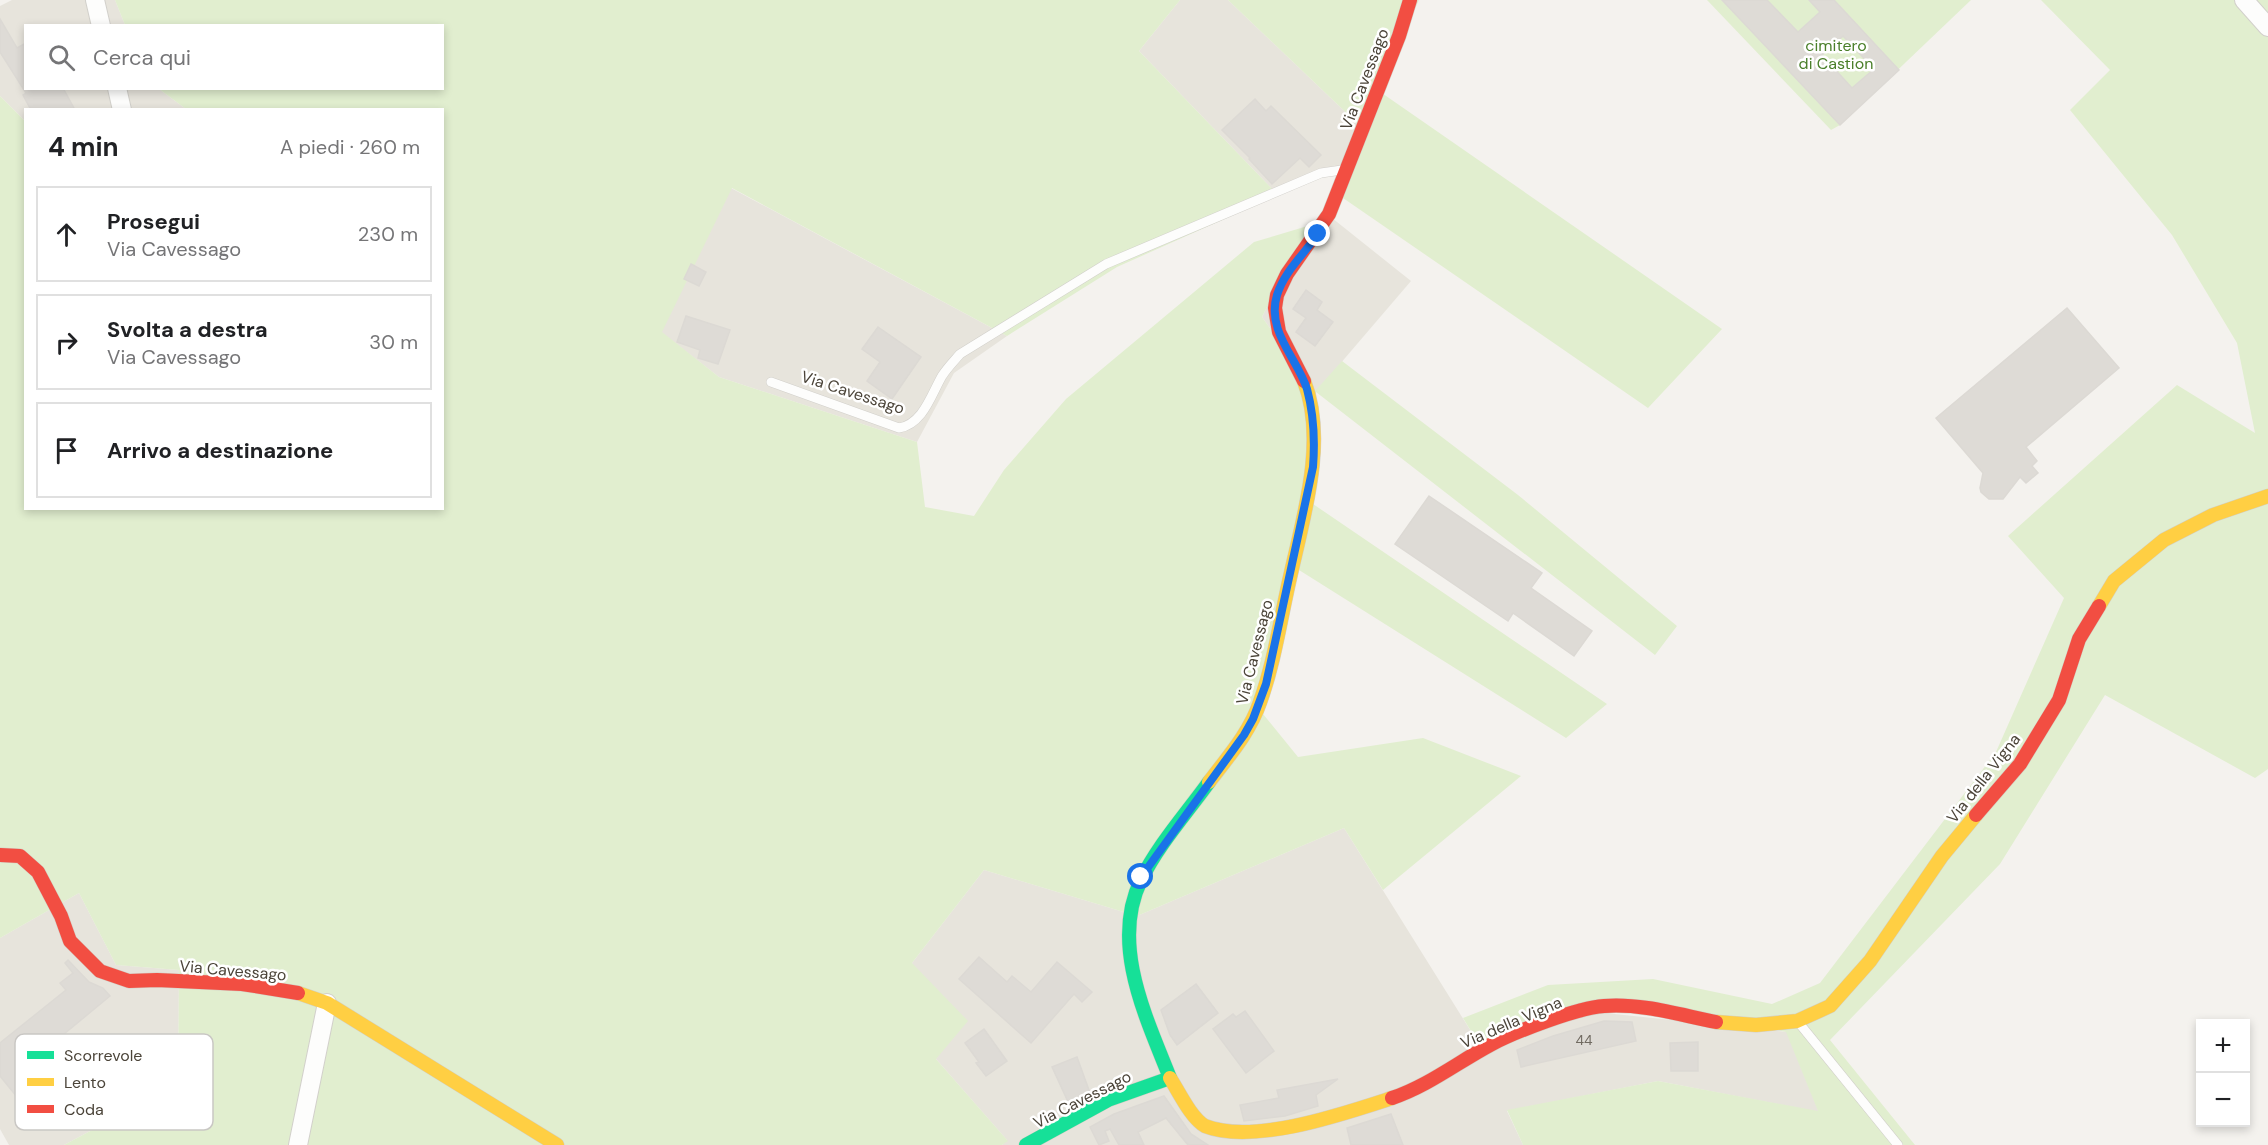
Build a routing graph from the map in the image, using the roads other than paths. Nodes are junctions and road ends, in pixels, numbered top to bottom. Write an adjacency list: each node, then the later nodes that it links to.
1 (95, 0): 4 (street)
2 (1410, 0): 8 (street, Via Cavessago)
3 (2244, 0): 5 (street)
4 (101, 24)
5 (2268, 27)
6 (117, 90): 7 (street)
7 (122, 108)
8 (1348, 169): 9 (lane, Via Cavessago); 14 (street, Via Cavessago)
9 (771, 382)
10 (2268, 496): 13 (street, Via della Vigna)
11 (0, 855): 12 (street, Via Cavessago)
12 (327, 1003): 16 (street); 17 (street, Via Cavessago)
13 (1797, 1022): 15 (street, Via della Vigna); 19 (lane)
14 (1170, 1078): 15 (street, Via della Vigna); 18 (street, Via Cavessago)
15 (1292, 1138)
16 (298, 1145)
17 (557, 1145)
18 (1026, 1145)
19 (1898, 1145)

